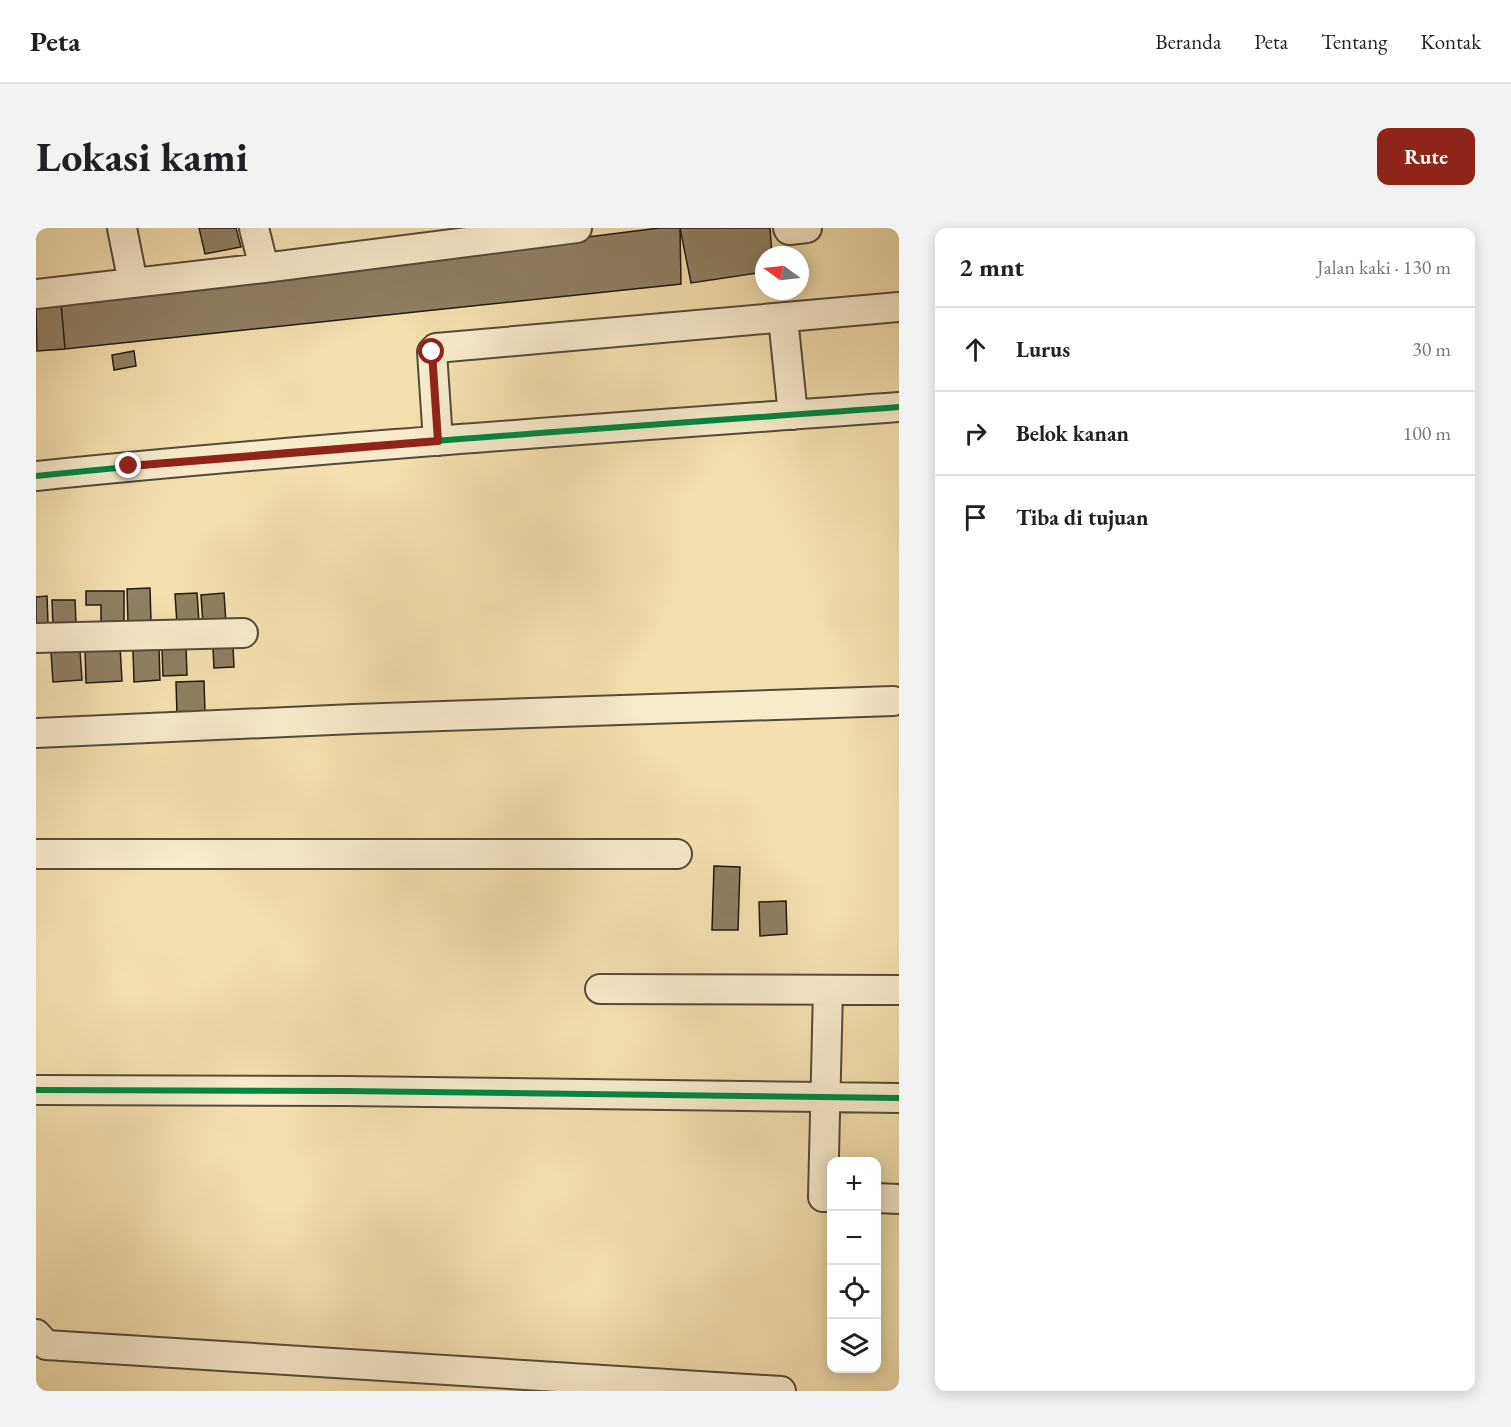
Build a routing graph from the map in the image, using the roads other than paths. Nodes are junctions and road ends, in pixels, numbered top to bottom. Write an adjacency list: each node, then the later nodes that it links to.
1 (122, 228): 7 (street)
2 (254, 228): 6 (street)
3 (578, 228): 6 (street)
4 (788, 228): 5 (street)
5 (807, 228)
6 (264, 268): 7 (street)
7 (133, 283): 8 (street)
8 (36, 294)
9 (899, 307): 10 (street)
10 (783, 318): 12 (street); 13 (street)
11 (899, 407): 12 (street)
12 (793, 415): 13 (street)
13 (438, 441): 14 (street)
14 (36, 476)
15 (243, 633): 16 (street)
16 (36, 638)
17 (893, 701): 18 (street)
18 (36, 733)
19 (36, 854): 20 (street)
20 (677, 854)
21 (600, 989): 22 (street)
22 (828, 990): 23 (street); 25 (street)
23 (899, 990)
24 (36, 1090): 25 (street)
25 (825, 1097): 26 (street); 27 (street)
26 (899, 1098)
27 (827, 1197)
28 (881, 1198): 29 (street)
29 (899, 1199)
30 (36, 1335): 31 (street)
31 (781, 1391)

